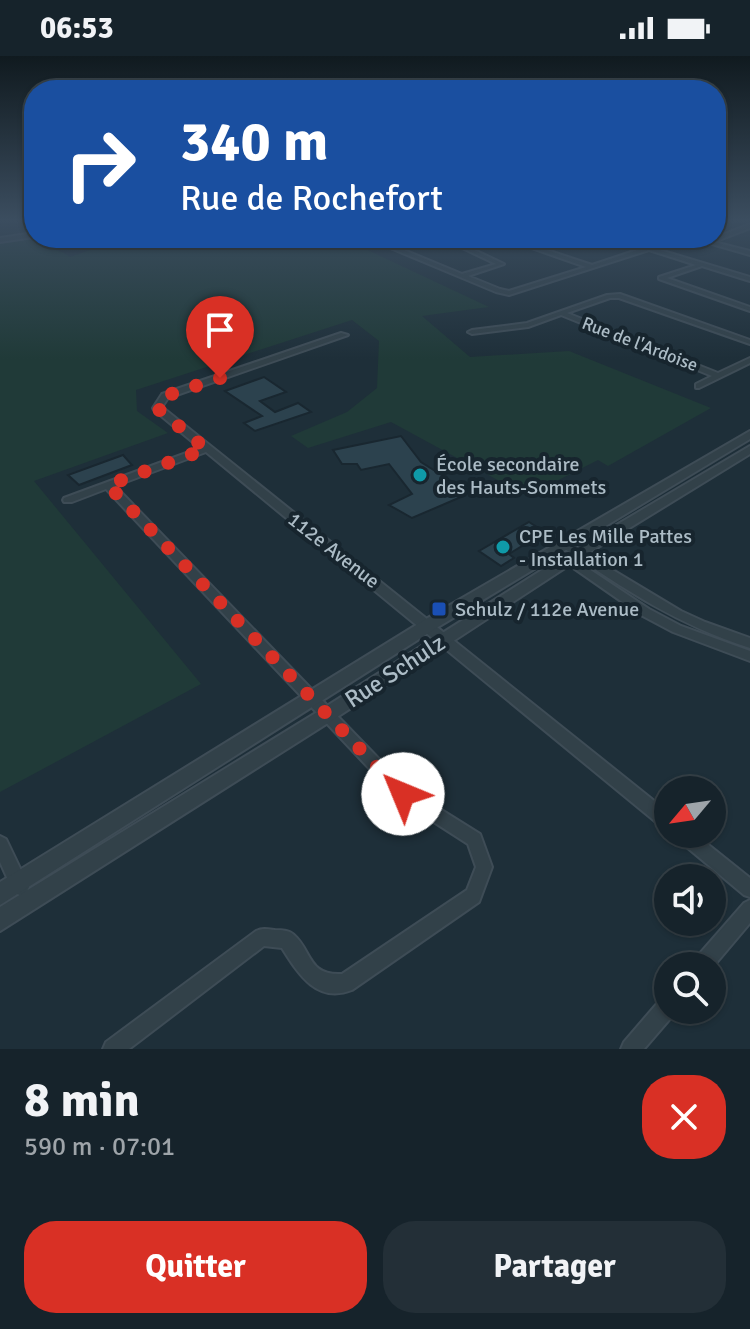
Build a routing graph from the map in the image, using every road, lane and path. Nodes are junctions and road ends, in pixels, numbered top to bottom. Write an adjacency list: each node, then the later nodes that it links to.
1 (439, 266): 6 (street)
2 (493, 266): 6 (street)
3 (697, 266): 8 (street)
4 (706, 266): 7 (street)
5 (593, 267): 6 (street)
6 (462, 276)
7 (750, 279)
8 (750, 309)
9 (561, 313): 10 (street); 12 (street); 14 (street, Rue de l'Ardoise)
10 (472, 332)
11 (344, 335): 17 (street, 112e Avenue)
12 (750, 342)
13 (750, 360): 14 (street)
14 (719, 376): 15 (street)
15 (699, 386)
16 (750, 434): 21 (street, Rue Schulz)
17 (206, 449): 19 (street); 24 (street, 112e Avenue)
18 (750, 449): 21 (street, Rue Schulz)
19 (108, 485): 20 (street); 27 (street)
20 (68, 500)
21 (567, 552): 22 (street, Rue Schulz); 23 (street, Rue Schulz); 25 (street); 26 (street)
22 (494, 586): 23 (street); 24 (street, Rue Schulz)
23 (508, 598): 24 (street, Rue Schulz)
24 (436, 632): 27 (street, Rue Schulz); 28 (street, Rue Schulz); 29 (street, 112e Avenue)
25 (750, 643)
26 (750, 656)
27 (310, 700): 28 (street); 32 (street, Rue Schulz)
28 (325, 716): 35 (street, Rue Schulz); 40 (street)
29 (654, 811)
30 (0, 844): 32 (street)
31 (700, 848): 33 (street)
32 (19, 883): 34 (street, Rue Schulz); 35 (street)
33 (750, 889)
34 (0, 894)
35 (28, 902): 37 (street, Rue Schulz)
36 (750, 909): 38 (street)
37 (0, 920)
38 (714, 952)
39 (654, 1022): 41 (street)
40 (113, 1049)
41 (631, 1049)

